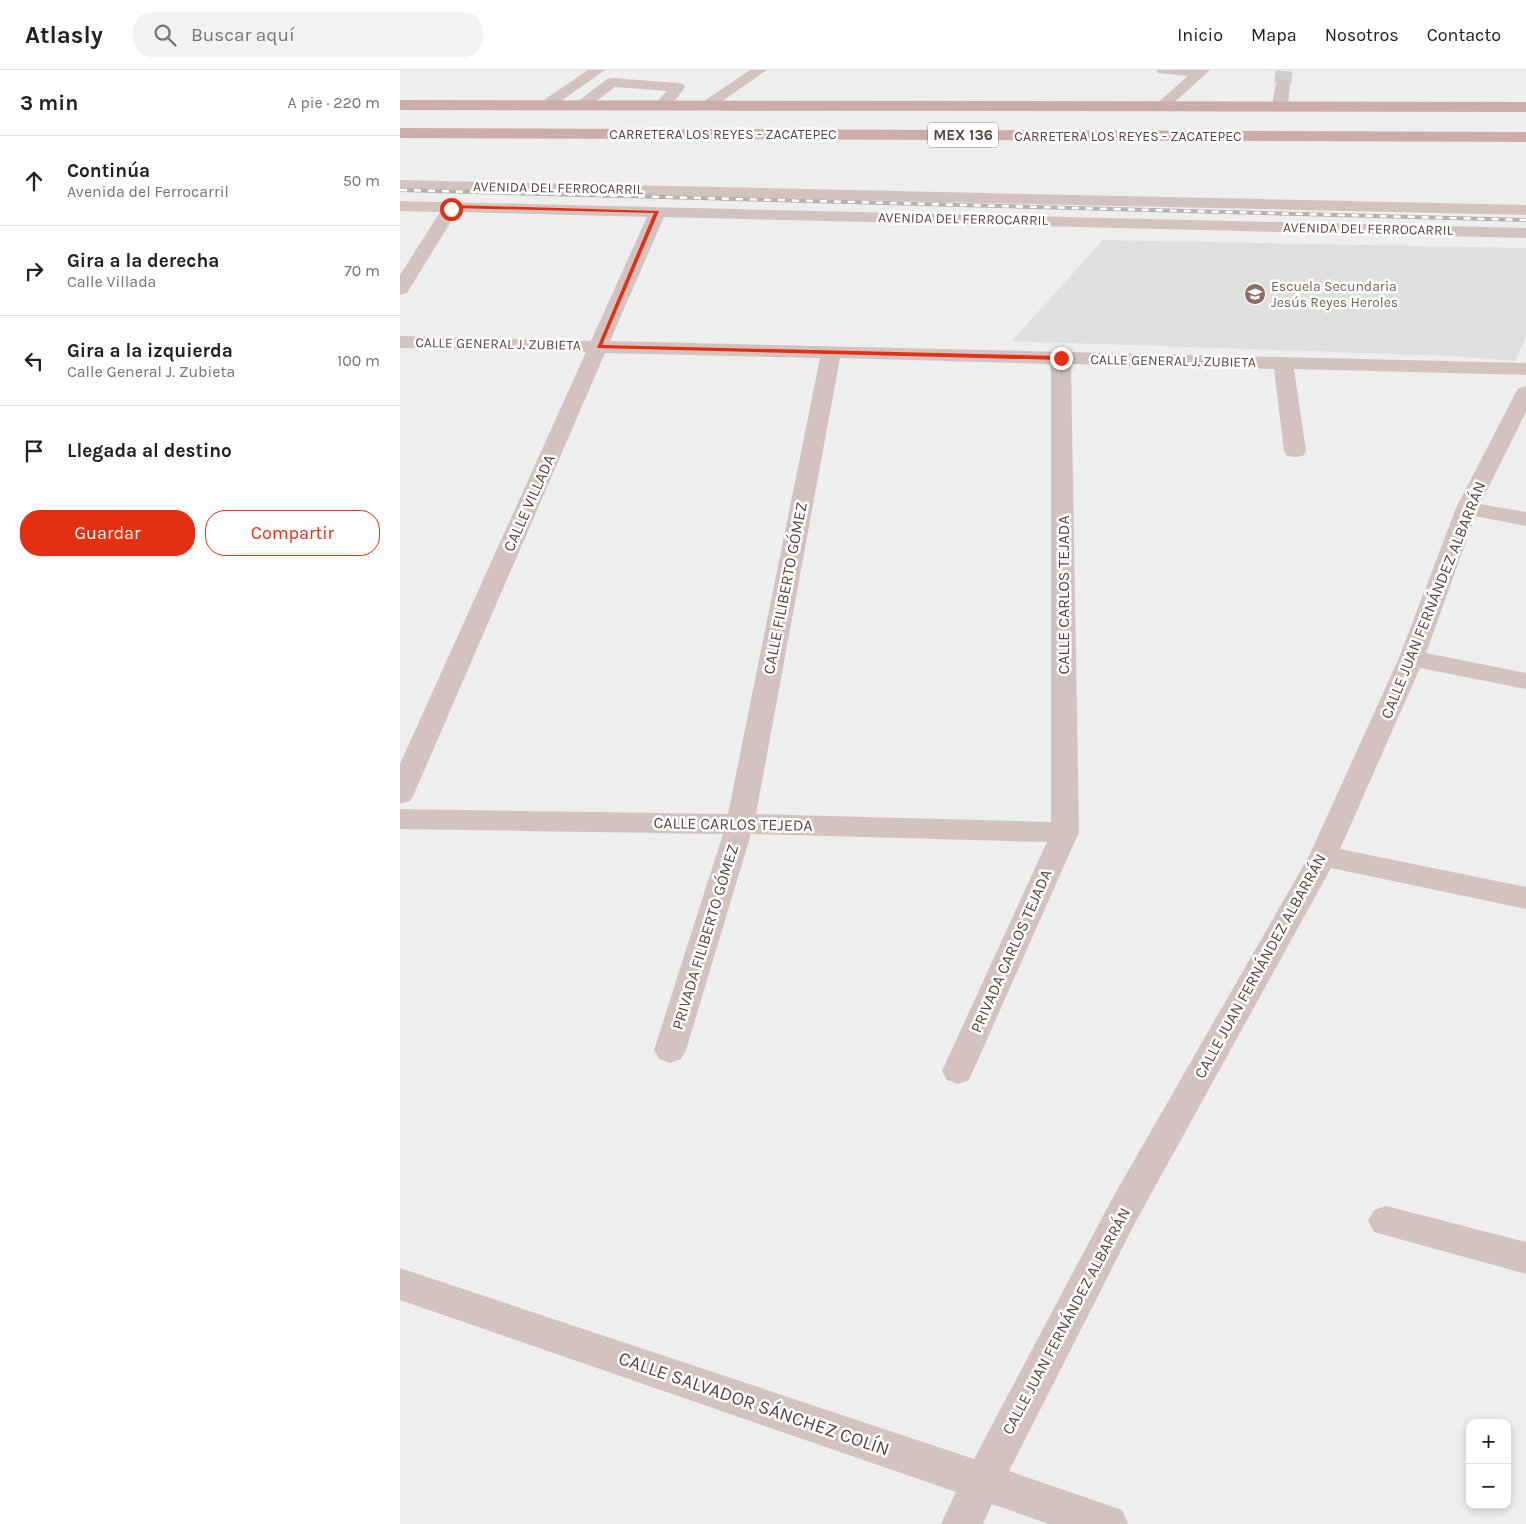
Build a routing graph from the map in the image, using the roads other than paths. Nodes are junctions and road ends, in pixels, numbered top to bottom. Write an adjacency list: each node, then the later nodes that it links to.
1 (598, 70): 7 (street)
2 (760, 70): 10 (street)
3 (1163, 70): 4 (street)
4 (1202, 71): 11 (street)
5 (1283, 75): 12 (street)
6 (400, 105): 7 (main road, CARRETERA LOS REYES - ZACATEPEC / MEX 136)
7 (546, 105): 8 (main road, CARRETERA LOS REYES - ZACATEPEC / MEX 136)
8 (582, 105): 9 (main road, CARRETERA LOS REYES - ZACATEPEC / MEX 136); 9 (street)
9 (661, 106): 10 (main road, CARRETERA LOS REYES - ZACATEPEC / MEX 136)
10 (706, 106): 11 (main road, CARRETERA LOS REYES - ZACATEPEC / MEX 136)
11 (1162, 106): 12 (main road, CARRETERA LOS REYES - ZACATEPEC / MEX 136)
12 (1280, 106): 13 (main road, CARRETERA LOS REYES - ZACATEPEC / MEX 136)
13 (1526, 107)
14 (400, 134): 15 (main road, CARRETERA LOS REYES - ZACATEPEC / MEX 136)
15 (1526, 137)
16 (400, 184): 19 (street, AVENIDA DEL FERROCARRIL)
17 (400, 206): 18 (street, AVENIDA DEL FERROCARRIL)
18 (452, 207): 20 (street, AVENIDA DEL FERROCARRIL); 22 (street)
19 (1526, 210)
20 (658, 212): 21 (street, AVENIDA DEL FERROCARRIL); 24 (street, CALLE VILLADA)
21 (1526, 233)
22 (400, 289)
23 (400, 342): 24 (street, CALLE GENERAL J. ZUBIETA)
24 (599, 346): 25 (street, CALLE GENERAL J. ZUBIETA); 35 (street, CALLE VILLADA)
25 (831, 352): 26 (street, CALLE GENERAL J. ZUBIETA); 37 (street, CALLE FILIBERTO GÓMEZ)
26 (1061, 358): 27 (street, CALLE GENERAL J. ZUBIETA); 38 (street, CALLE CARLOS TEJADA)
27 (1283, 363): 28 (street, CALLE GENERAL J. ZUBIETA); 30 (street)
28 (1526, 369)
29 (1524, 400): 31 (street, CALLE JUAN FERNÁNDEZ ALBARRÁN)
30 (1295, 451)
31 (1467, 508): 32 (street); 33 (street, CALLE JUAN FERNÁNDEZ ALBARRÁN)
32 (1526, 519)
33 (1412, 658): 34 (street); 39 (street, CALLE JUAN FERNÁNDEZ ALBARRÁN)
34 (1526, 681)
35 (400, 794)
36 (400, 819): 37 (street, CALLE CARLOS TEJEDA)
37 (740, 824): 38 (street, CALLE CARLOS TEJEDA); 41 (street, PRIVADA FILIBERTO GÓMEZ)
38 (1065, 832): 42 (street, PRIVADA CARLOS TEJADA)
39 (1323, 856): 40 (street); 46 (street, CALLE JUAN FERNÁNDEZ ALBARRÁN)
40 (1526, 898)
41 (670, 1050)
42 (958, 1071)
43 (1386, 1221): 44 (street)
44 (1526, 1258)
45 (400, 1284): 46 (street, CALLE SALVADOR SÁNCHEZ COLÍN)
46 (982, 1481): 47 (street, CALLE JUAN FERNÁNDEZ ALBARRÁN); 48 (street, CALLE SALVADOR SÁNCHEZ COLÍN)
47 (961, 1524)
48 (1108, 1524)

